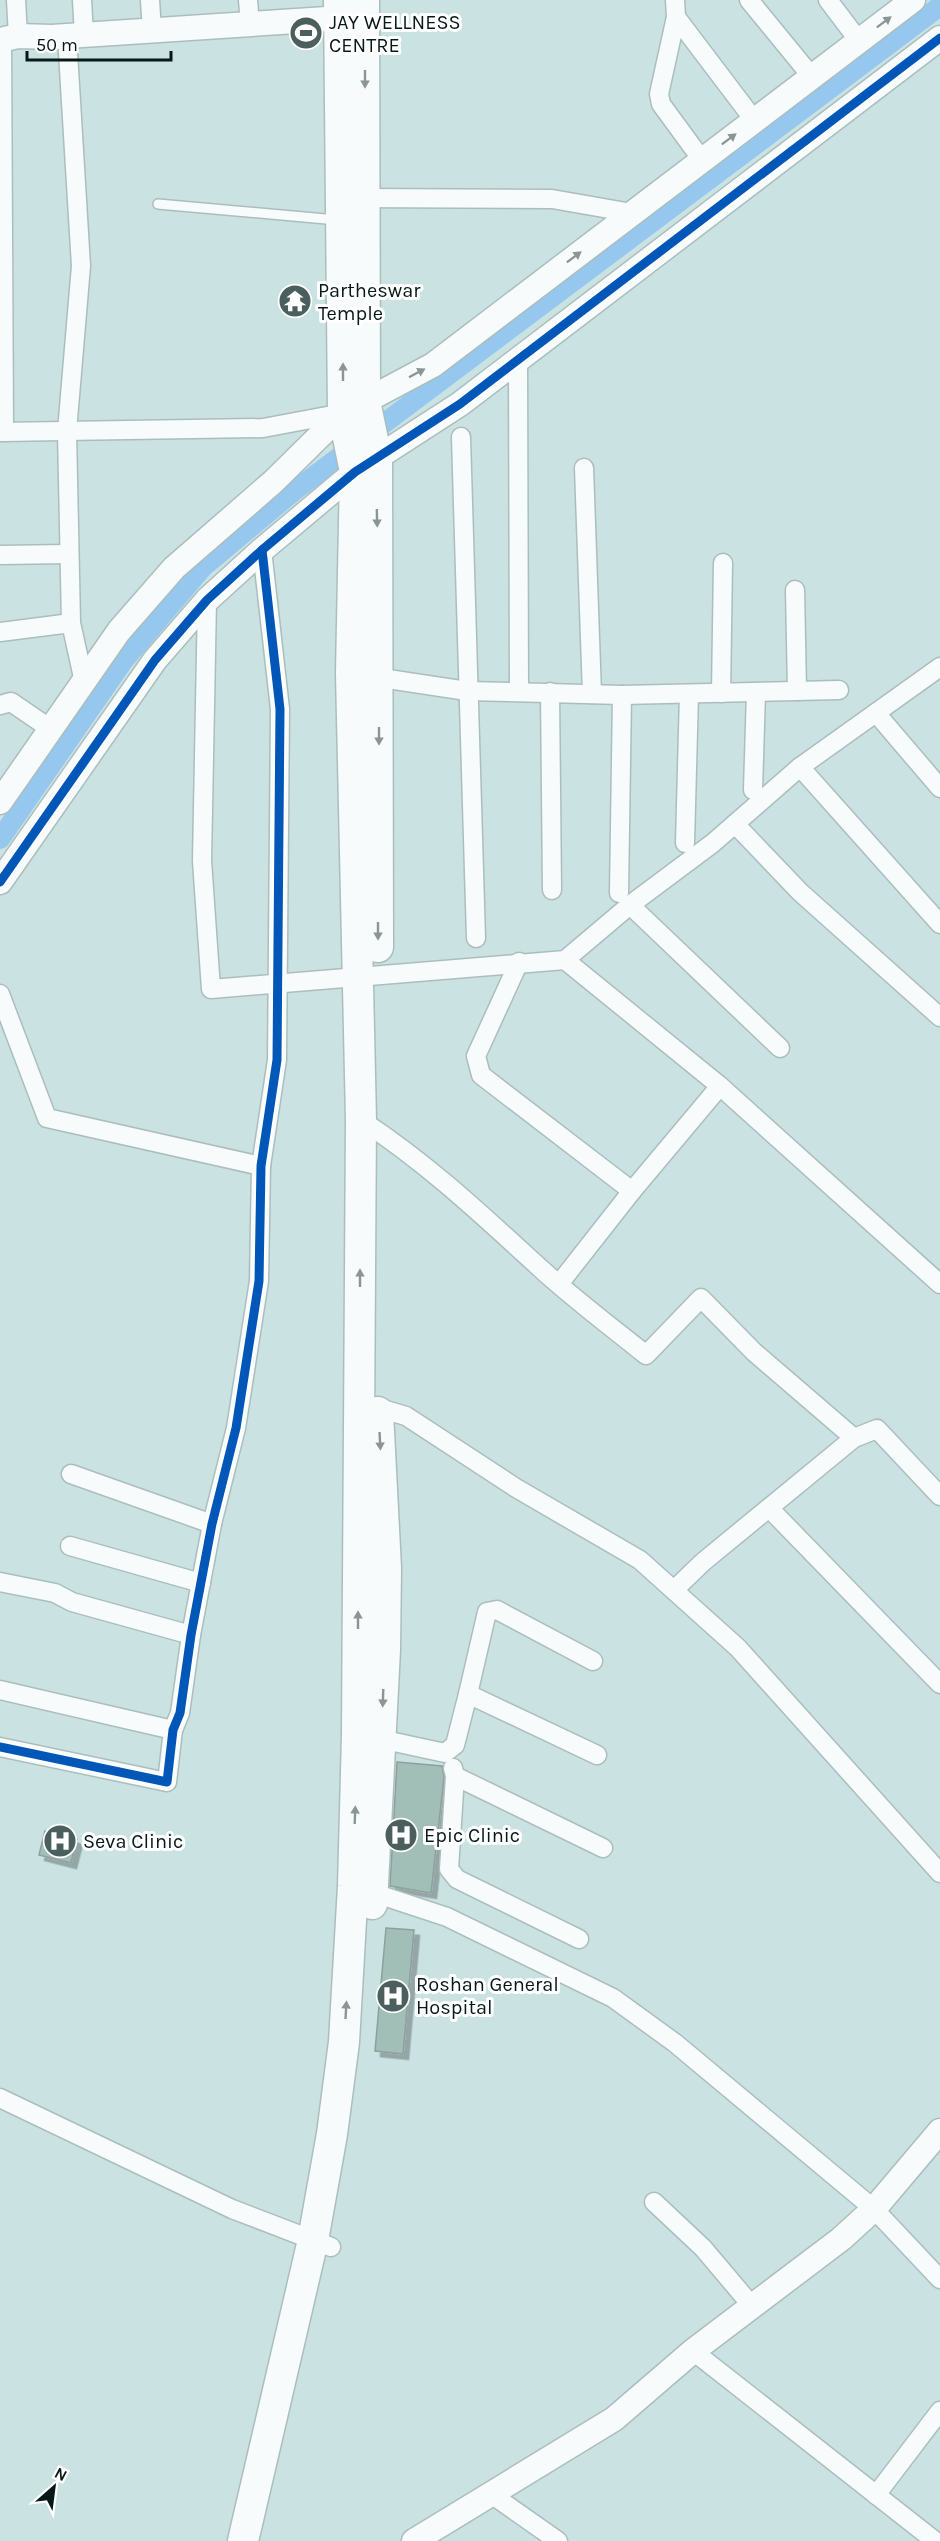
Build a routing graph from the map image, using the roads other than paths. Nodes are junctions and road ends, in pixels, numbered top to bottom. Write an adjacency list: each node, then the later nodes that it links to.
1 (16, 0): 14 (street)
2 (82, 0): 12 (street)
3 (150, 0): 11 (street)
4 (248, 0): 10 (street)
5 (749, 0): 16 (street)
6 (828, 0): 15 (street)
7 (913, 0): 15 (street, one-way to 7)
8 (352, 9): 10 (street); 20 (main road)
9 (675, 9): 17 (street); 18 (street)
10 (250, 25): 11 (street)
11 (152, 31): 12 (street)
12 (75, 35): 14 (street); 24 (street)
13 (940, 38): 22 (street)
14 (7, 39): 25 (street)
15 (858, 41): 16 (street)
16 (812, 77): 17 (street)
17 (754, 120): 18 (street, one-way to 17)
18 (702, 160): 21 (street)
19 (158, 204): 20 (lane)
20 (350, 205): 21 (street); 23 (main road)
21 (632, 213): 23 (street, one-way to 21)
22 (518, 360): 27 (street); 42 (street)
23 (356, 416): 24 (street); 27 (main road); 39 (street)
24 (67, 431): 25 (street); 30 (street)
25 (2, 432)
26 (461, 437): 41 (street)
27 (366, 466): 29 (street); 38 (main road)
28 (584, 468): 47 (street)
29 (262, 550): 34 (street); 67 (street)
30 (68, 554): 31 (street); 35 (street)
31 (0, 555)
32 (723, 563): 46 (street)
33 (795, 590): 43 (street)
34 (207, 600): 59 (street); 67 (street)
35 (71, 623): 36 (street); 39 (street)
36 (0, 632)
37 (940, 667): 51 (street)
38 (365, 675): 41 (street); 66 (main road)
39 (84, 682): 52 (street)
40 (839, 690): 43 (street)
41 (467, 691): 42 (street); 63 (street)
42 (519, 691): 44 (street)
43 (797, 691): 45 (street)
44 (550, 692): 47 (street); 60 (street)
45 (756, 692): 46 (street); 55 (street)
46 (721, 693): 48 (street)
47 (592, 694): 49 (street)
48 (689, 694): 49 (street); 58 (street)
49 (622, 695): 61 (street)
50 (0, 705): 52 (street)
51 (876, 713): 53 (street); 54 (street)
52 (52, 730): 56 (street)
53 (800, 767): 57 (street); 62 (street)
54 (940, 788)
55 (753, 790)
56 (0, 802)
57 (735, 824): 61 (street); 69 (street)
58 (685, 843)
59 (0, 882)
60 (552, 890)
61 (625, 899): 64 (street); 70 (street)
62 (940, 924)
63 (476, 938)
64 (565, 960): 65 (street); 71 (street)
65 (519, 962): 66 (street); 74 (street)
66 (369, 975): 67 (street); 72 (main road)
67 (279, 982): 73 (street)
68 (0, 994): 73 (street)
69 (940, 1017)
70 (780, 1048)
71 (720, 1086): 74 (street); 76 (street)
72 (371, 1127): 75 (street); 77 (main road)
73 (261, 1166): 82 (street)
74 (632, 1191): 75 (street)
75 (559, 1284): 78 (street)
76 (940, 1284)
77 (369, 1405): 86 (street); 93 (main road)
78 (854, 1438): 80 (street); 81 (street)
79 (71, 1474): 82 (street)
80 (940, 1496)
81 (769, 1508): 86 (street); 89 (street)
82 (212, 1524): 85 (street)
83 (70, 1546): 85 (street)
84 (0, 1582): 87 (street)
85 (201, 1583): 87 (street)
86 (674, 1590): 99 (street)
87 (191, 1635): 92 (street)
88 (592, 1661): 91 (street)
89 (940, 1684)
90 (0, 1690): 92 (street)
91 (468, 1694): 95 (street); 96 (street)
92 (173, 1730): 94 (street)
93 (369, 1737): 95 (street); 100 (main road)
94 (0, 1747)
95 (445, 1753): 97 (street)
96 (597, 1755)
97 (455, 1776): 98 (street); 101 (street)
98 (603, 1848)
99 (940, 1874)
100 (363, 1890): 105 (street); 106 (main road)
101 (579, 1939)
102 (0, 2098): 106 (street)
103 (940, 2131): 105 (street)
104 (654, 2202): 108 (street)
105 (874, 2209): 107 (street); 108 (street)
106 (322, 2244): 113 (main road); 114 (main road)
107 (940, 2279)
108 (752, 2306): 109 (street)
109 (693, 2351): 111 (street); 112 (street)
110 (940, 2411): 112 (street)
111 (491, 2494): 115 (street); 116 (street)
112 (876, 2495): 117 (street)
113 (243, 2541)
114 (263, 2541)
115 (414, 2541)
116 (558, 2541)
117 (935, 2541)

